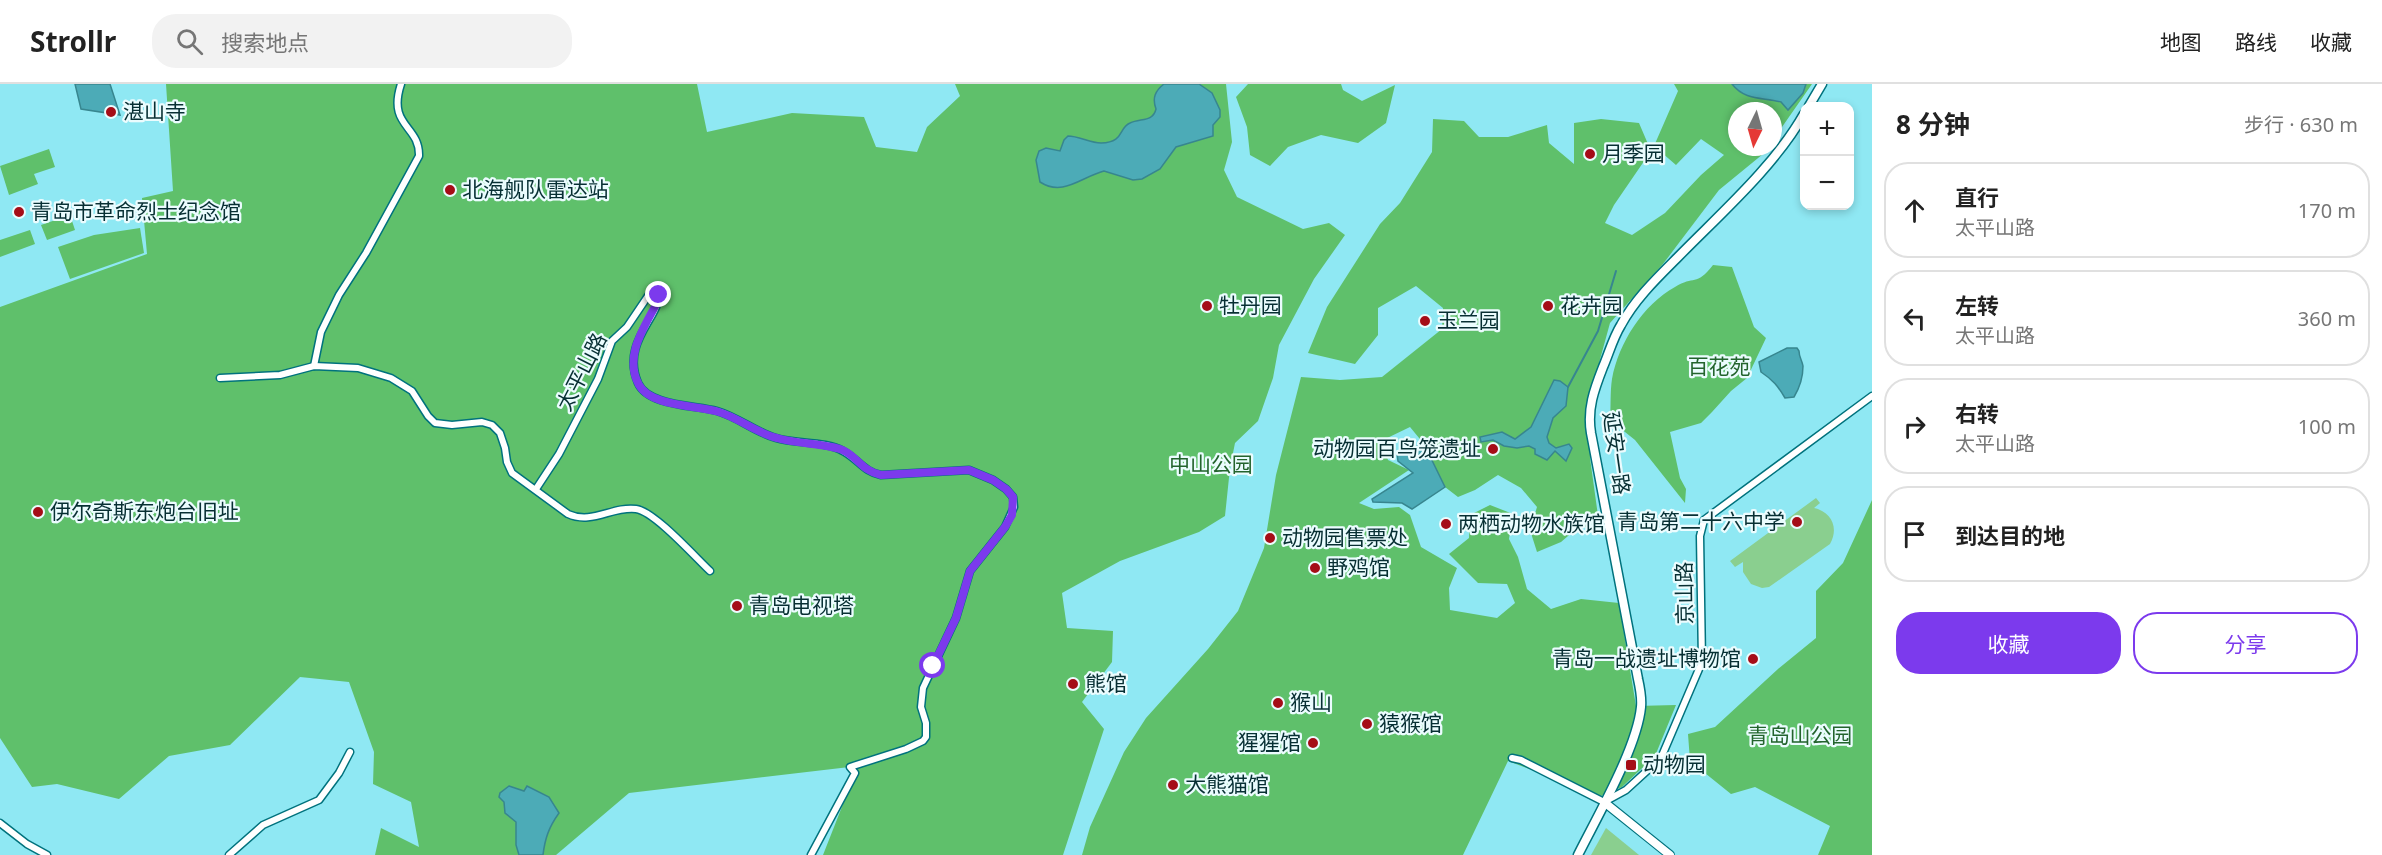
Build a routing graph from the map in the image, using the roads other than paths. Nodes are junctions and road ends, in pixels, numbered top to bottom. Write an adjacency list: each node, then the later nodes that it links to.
1 (401, 84): 5 (street)
2 (1822, 84): 3 (main road)
3 (1811, 102)
4 (1800, 120): 12 (main road, 延安一路)
5 (314, 366): 6 (street); 8 (street)
6 (220, 378)
7 (1872, 396): 12 (street, 京山路)
8 (536, 489): 9 (street); 16 (street, 太平山路)
9 (710, 571)
10 (350, 752): 15 (street)
11 (1512, 758): 12 (street)
12 (1604, 802): 17 (main road, 延安一路); 18 (street)
13 (0, 823): 14 (street)
14 (47, 855)
15 (229, 855)
16 (811, 855)
17 (1578, 855)
18 (1670, 855)

